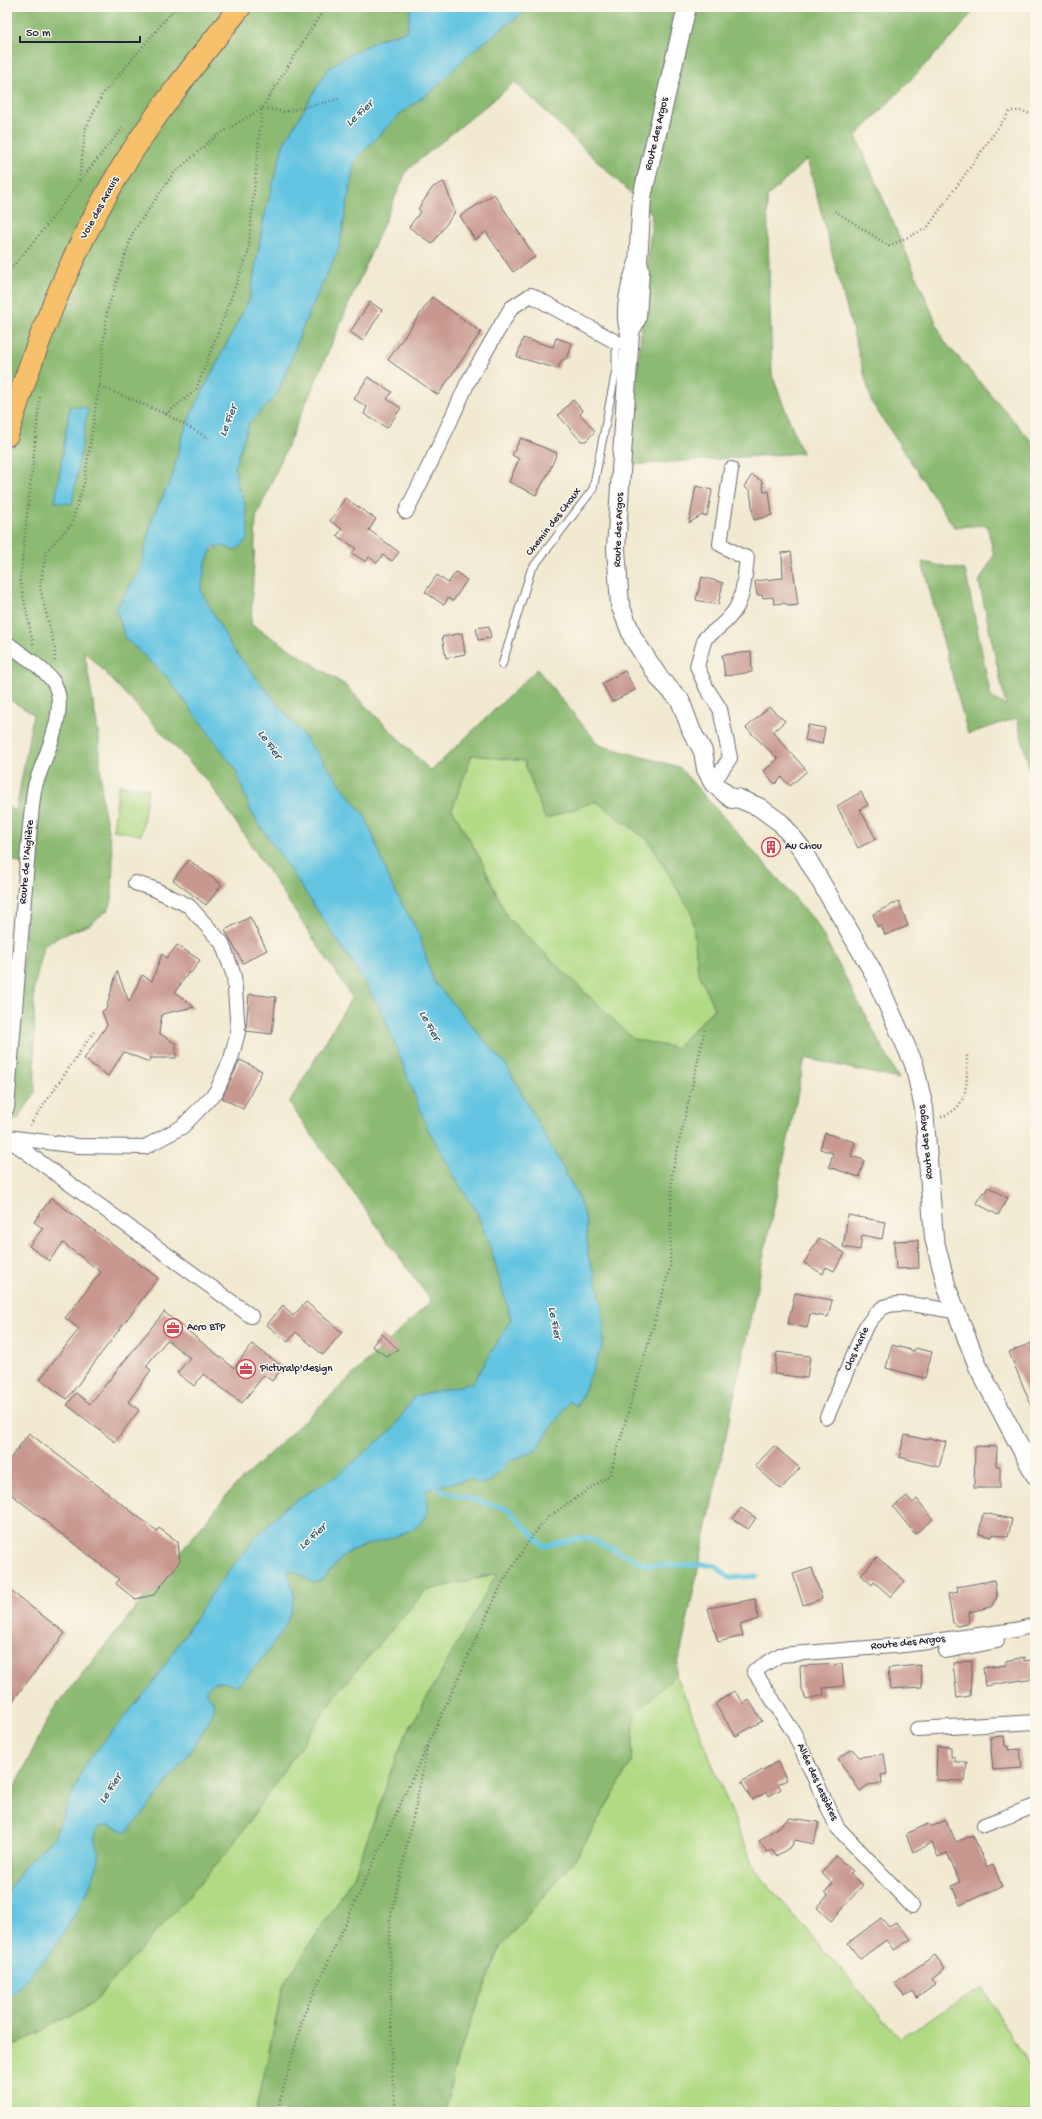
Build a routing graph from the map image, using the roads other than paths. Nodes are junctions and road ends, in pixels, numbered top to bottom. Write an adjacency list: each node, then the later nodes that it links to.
1 (240, 7): 4 (highway, Voie des Aravis)
2 (687, 7): 3 (street, Route des Argos)
3 (624, 333): 6 (street); 8 (lane, Chemin des Choux); 9 (street, Route des Argos)
4 (7, 435)
5 (730, 469): 9 (street)
6 (406, 512)
7 (7, 643): 11 (street, Route de l'Aiglière)
8 (502, 665)
9 (709, 776): 13 (street, Route des Argos)
10 (135, 883): 12 (street)
11 (7, 1108)
12 (12, 1138): 14 (street)
13 (954, 1311): 15 (street, Clos Marie); 16 (street, Route des Argos)
14 (251, 1316)
15 (827, 1417)
16 (1035, 1475)
17 (1035, 1625): 20 (street, Route des Argos)
18 (1035, 1634): 19 (street)
19 (946, 1651)
20 (780, 1655): 25 (street, Allée des Lessières)
21 (1035, 1722): 22 (street)
22 (917, 1729)
23 (1035, 1806): 24 (street)
24 (984, 1825)
25 (912, 1906)

